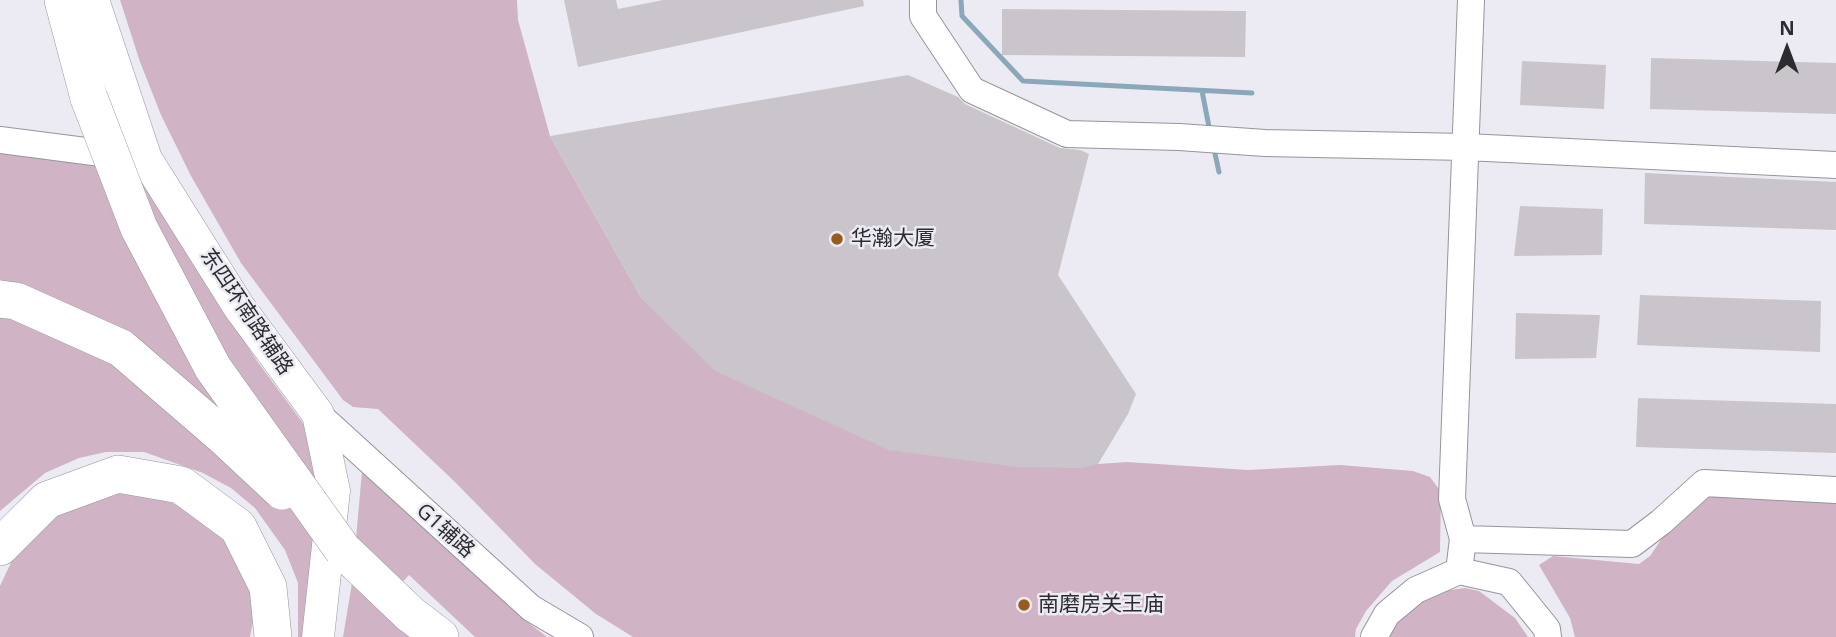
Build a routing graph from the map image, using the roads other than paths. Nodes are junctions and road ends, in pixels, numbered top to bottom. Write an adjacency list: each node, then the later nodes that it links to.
1 (63, 0): 14 (highway, bridge)
2 (93, 0): 7 (main road, 东四环南路辅路)
3 (923, 0): 6 (street)
4 (1471, 0): 6 (street)
5 (0, 139): 7 (street)
6 (1466, 147): 8 (street); 12 (street)
7 (146, 159): 10 (main road, 东四环南路辅路)
8 (1836, 165)
9 (0, 299): 14 (highway, bridge)
10 (318, 414): 17 (main road, 东四环南路辅路); 19 (street, G1辅路)
11 (1836, 490): 12 (street)
12 (1463, 539): 15 (street)
13 (0, 547): 16 (highway)
14 (343, 550): 18 (highway)
15 (1458, 570): 20 (street); 21 (street)
16 (273, 637)
17 (318, 637)
18 (440, 637)
19 (580, 637)
20 (1374, 637)
21 (1548, 637)

